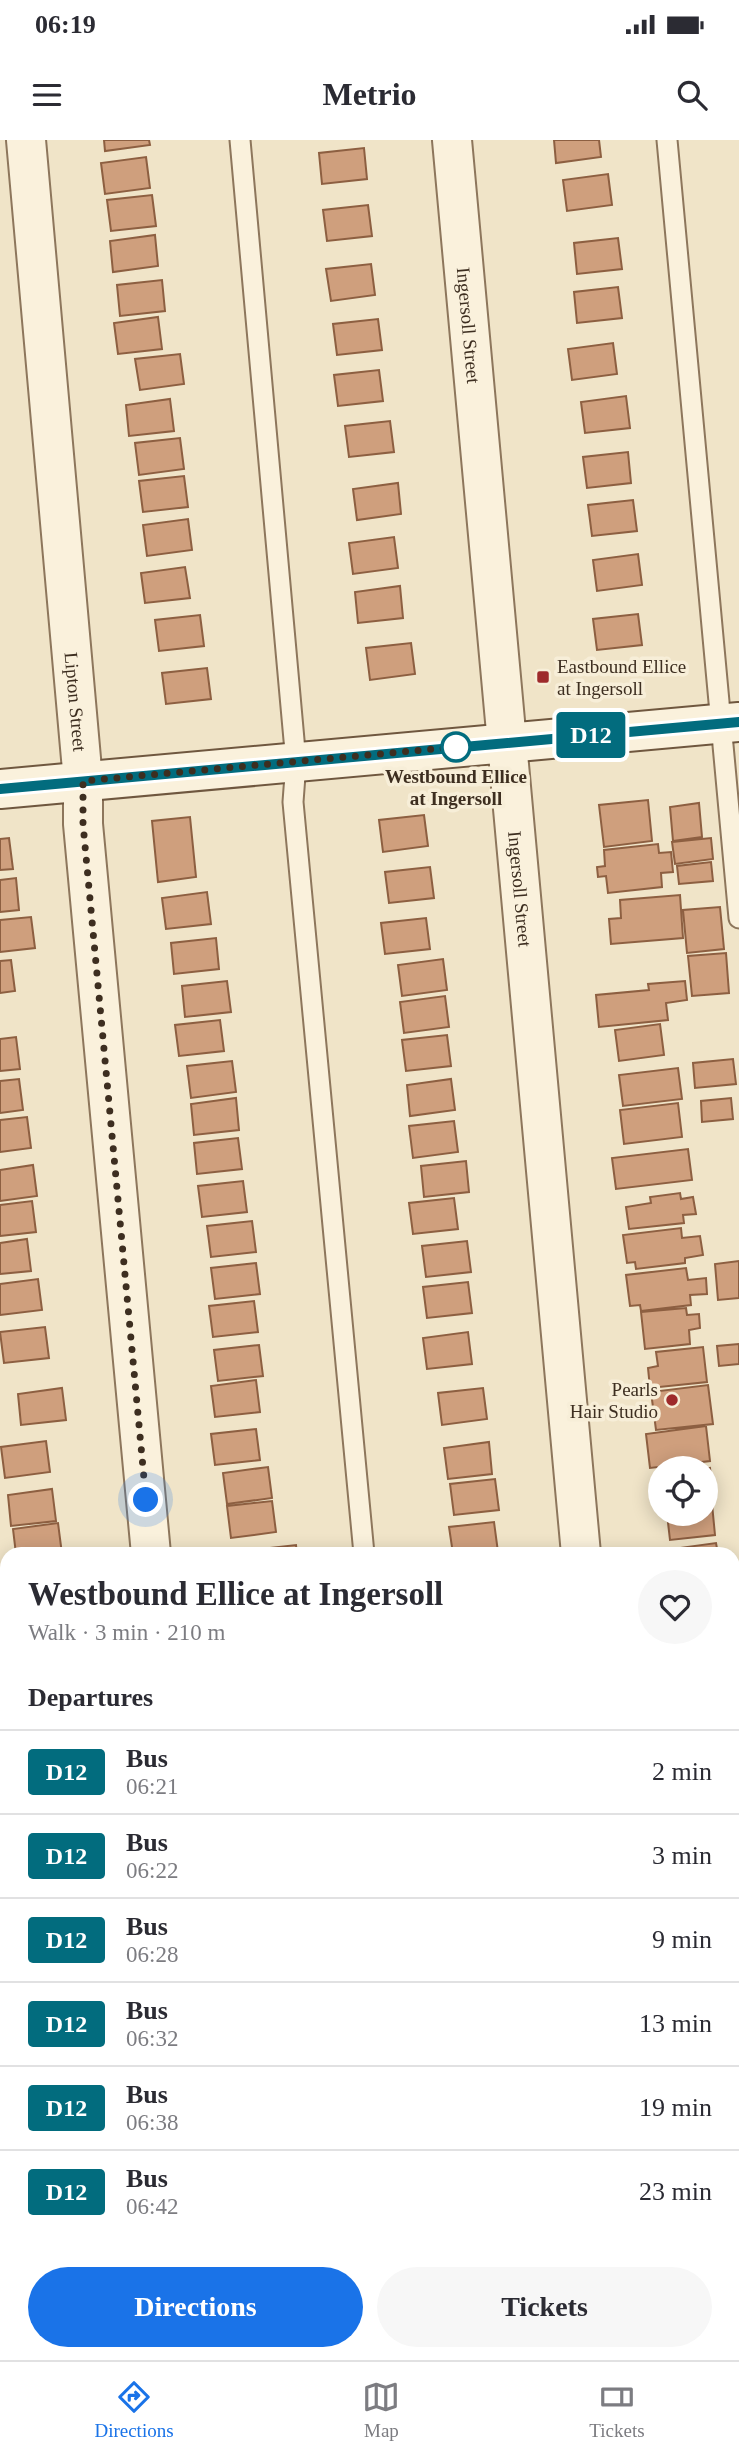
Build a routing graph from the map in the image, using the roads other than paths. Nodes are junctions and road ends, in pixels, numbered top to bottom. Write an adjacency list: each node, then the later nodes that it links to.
1 (26, 140): 8 (street, Lipton Street)
2 (240, 140): 7 (lane)
3 (453, 140): 6 (street, Ingersoll Street)
4 (667, 140): 5 (lane)
5 (730, 722): 6 (street); 10 (lane)
6 (507, 743): 7 (street); 13 (street, Ingersoll Street)
7 (296, 762): 8 (street); 12 (lane)
8 (83, 781): 9 (street); 11 (street, Lipton Street)
9 (0, 789)
10 (739, 918)
11 (150, 1547)
12 (363, 1547)
13 (580, 1547)

